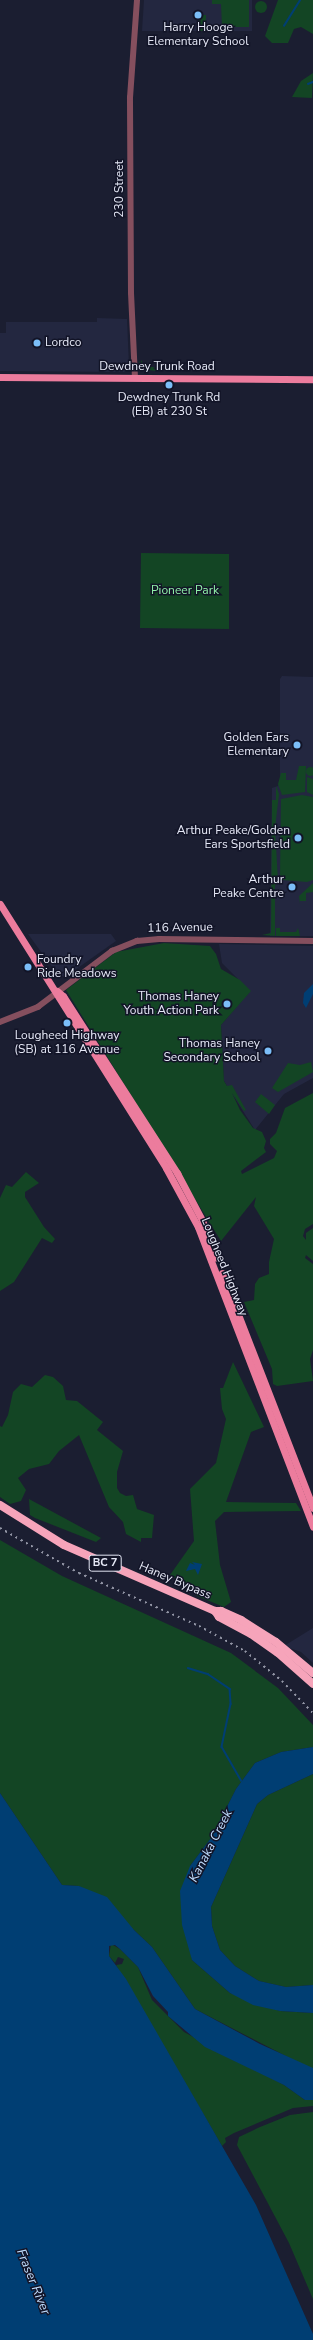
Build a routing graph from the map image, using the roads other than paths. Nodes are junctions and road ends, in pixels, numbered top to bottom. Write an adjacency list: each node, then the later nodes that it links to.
1 (137, 0): 3 (street, 230 Street)
2 (0, 377): 3 (main road, Dewdney Trunk Road)
3 (135, 378): 4 (main road, Dewdney Trunk Road)
4 (313, 379)
5 (0, 904): 7 (main road, Lougheed Highway)
6 (313, 941): 7 (street, 116 Avenue)
7 (57, 991): 8 (street, 116 Avenue); 10 (main road, Lougheed Highway); 11 (main road, Lougheed Highway)
8 (0, 1022)
9 (0, 1505): 12 (highway, Haney Bypass / BC 7)
10 (313, 1508)
11 (313, 1527)
12 (215, 1611): 13 (highway, Haney Bypass / BC 7); 14 (highway, Haney Bypass / BC 7)
13 (313, 1673)
14 (313, 1684)

